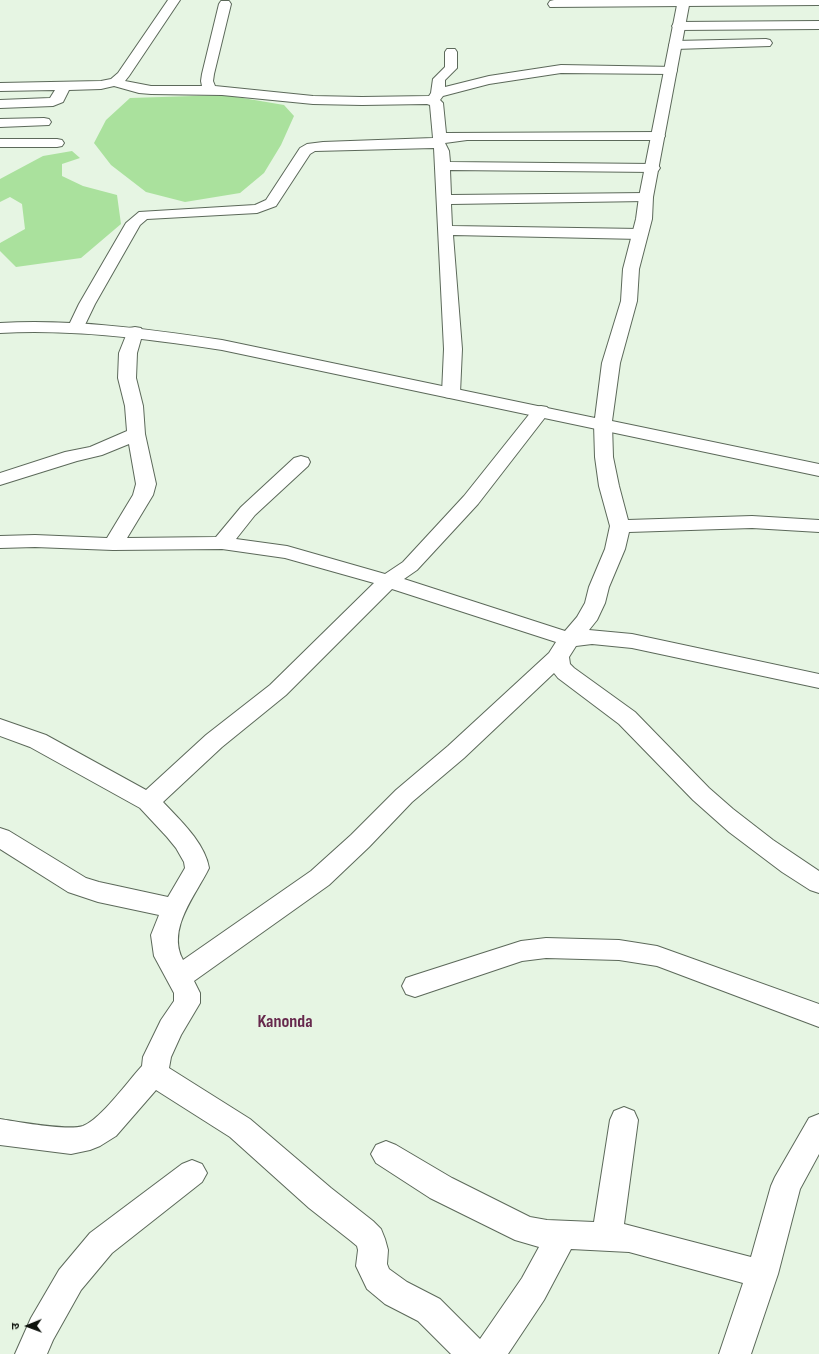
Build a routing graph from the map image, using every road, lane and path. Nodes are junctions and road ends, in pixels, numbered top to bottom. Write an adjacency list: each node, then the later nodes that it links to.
1 (174, 0): 15 (street)
2 (684, 1): 3 (street); 6 (street); 9 (street)
3 (785, 1): 4 (street)
4 (819, 1)
5 (225, 4): 18 (street)
6 (554, 4)
7 (819, 10): 10 (street)
8 (819, 25): 10 (street)
9 (678, 26): 10 (street); 12 (street)
10 (696, 26)
11 (766, 43): 12 (street)
12 (675, 45): 14 (street)
13 (451, 52): 19 (street)
14 (671, 70): 19 (street); 23 (street)
15 (115, 82): 16 (street); 18 (street)
16 (64, 85): 17 (street); 20 (street)
17 (0, 87)
18 (210, 90): 19 (street)
19 (436, 97): 24 (street)
20 (0, 104)
21 (44, 122): 22 (street)
22 (0, 124)
23 (658, 136): 24 (street); 28 (street)
24 (436, 141): 27 (street); 33 (street)
25 (0, 143): 26 (street)
26 (57, 143)
27 (443, 166): 28 (street); 30 (street)
28 (652, 168): 29 (street)
29 (646, 197): 30 (street); 32 (street)
30 (444, 200): 31 (street)
31 (445, 230): 32 (street); 36 (street)
32 (640, 234): 38 (street)
33 (76, 327): 34 (street); 35 (street)
34 (0, 328)
35 (135, 332): 36 (street); 39 (street)
36 (451, 393): 37 (street)
37 (541, 411): 38 (street); 48 (street)
38 (603, 424): 41 (street); 43 (street)
39 (136, 434): 42 (street); 47 (street)
40 (301, 462): 46 (street)
41 (819, 470)
42 (0, 479)
43 (620, 526): 44 (street); 49 (street)
44 (819, 526)
45 (0, 542): 47 (street)
46 (222, 543): 47 (street); 48 (street)
47 (113, 544)
48 (388, 581): 49 (street); 52 (street)
49 (564, 649): 50 (street); 54 (street); 56 (street)
50 (819, 681)
51 (0, 727): 52 (street)
52 (148, 802): 55 (street)
53 (0, 837): 55 (street)
54 (819, 883)
55 (174, 908): 56 (street)
56 (179, 977): 59 (street)
57 (414, 986): 58 (street)
58 (819, 1016)
59 (155, 1071): 62 (street); 69 (street)
60 (624, 1120): 66 (street)
61 (819, 1127): 67 (street)
62 (0, 1132)
63 (386, 1154): 65 (street)
64 (192, 1173): 68 (street)
65 (562, 1235): 66 (street); 70 (street)
66 (607, 1237): 67 (street)
67 (762, 1274): 71 (street)
68 (31, 1354)
69 (473, 1354)
70 (488, 1354)
71 (735, 1354)

